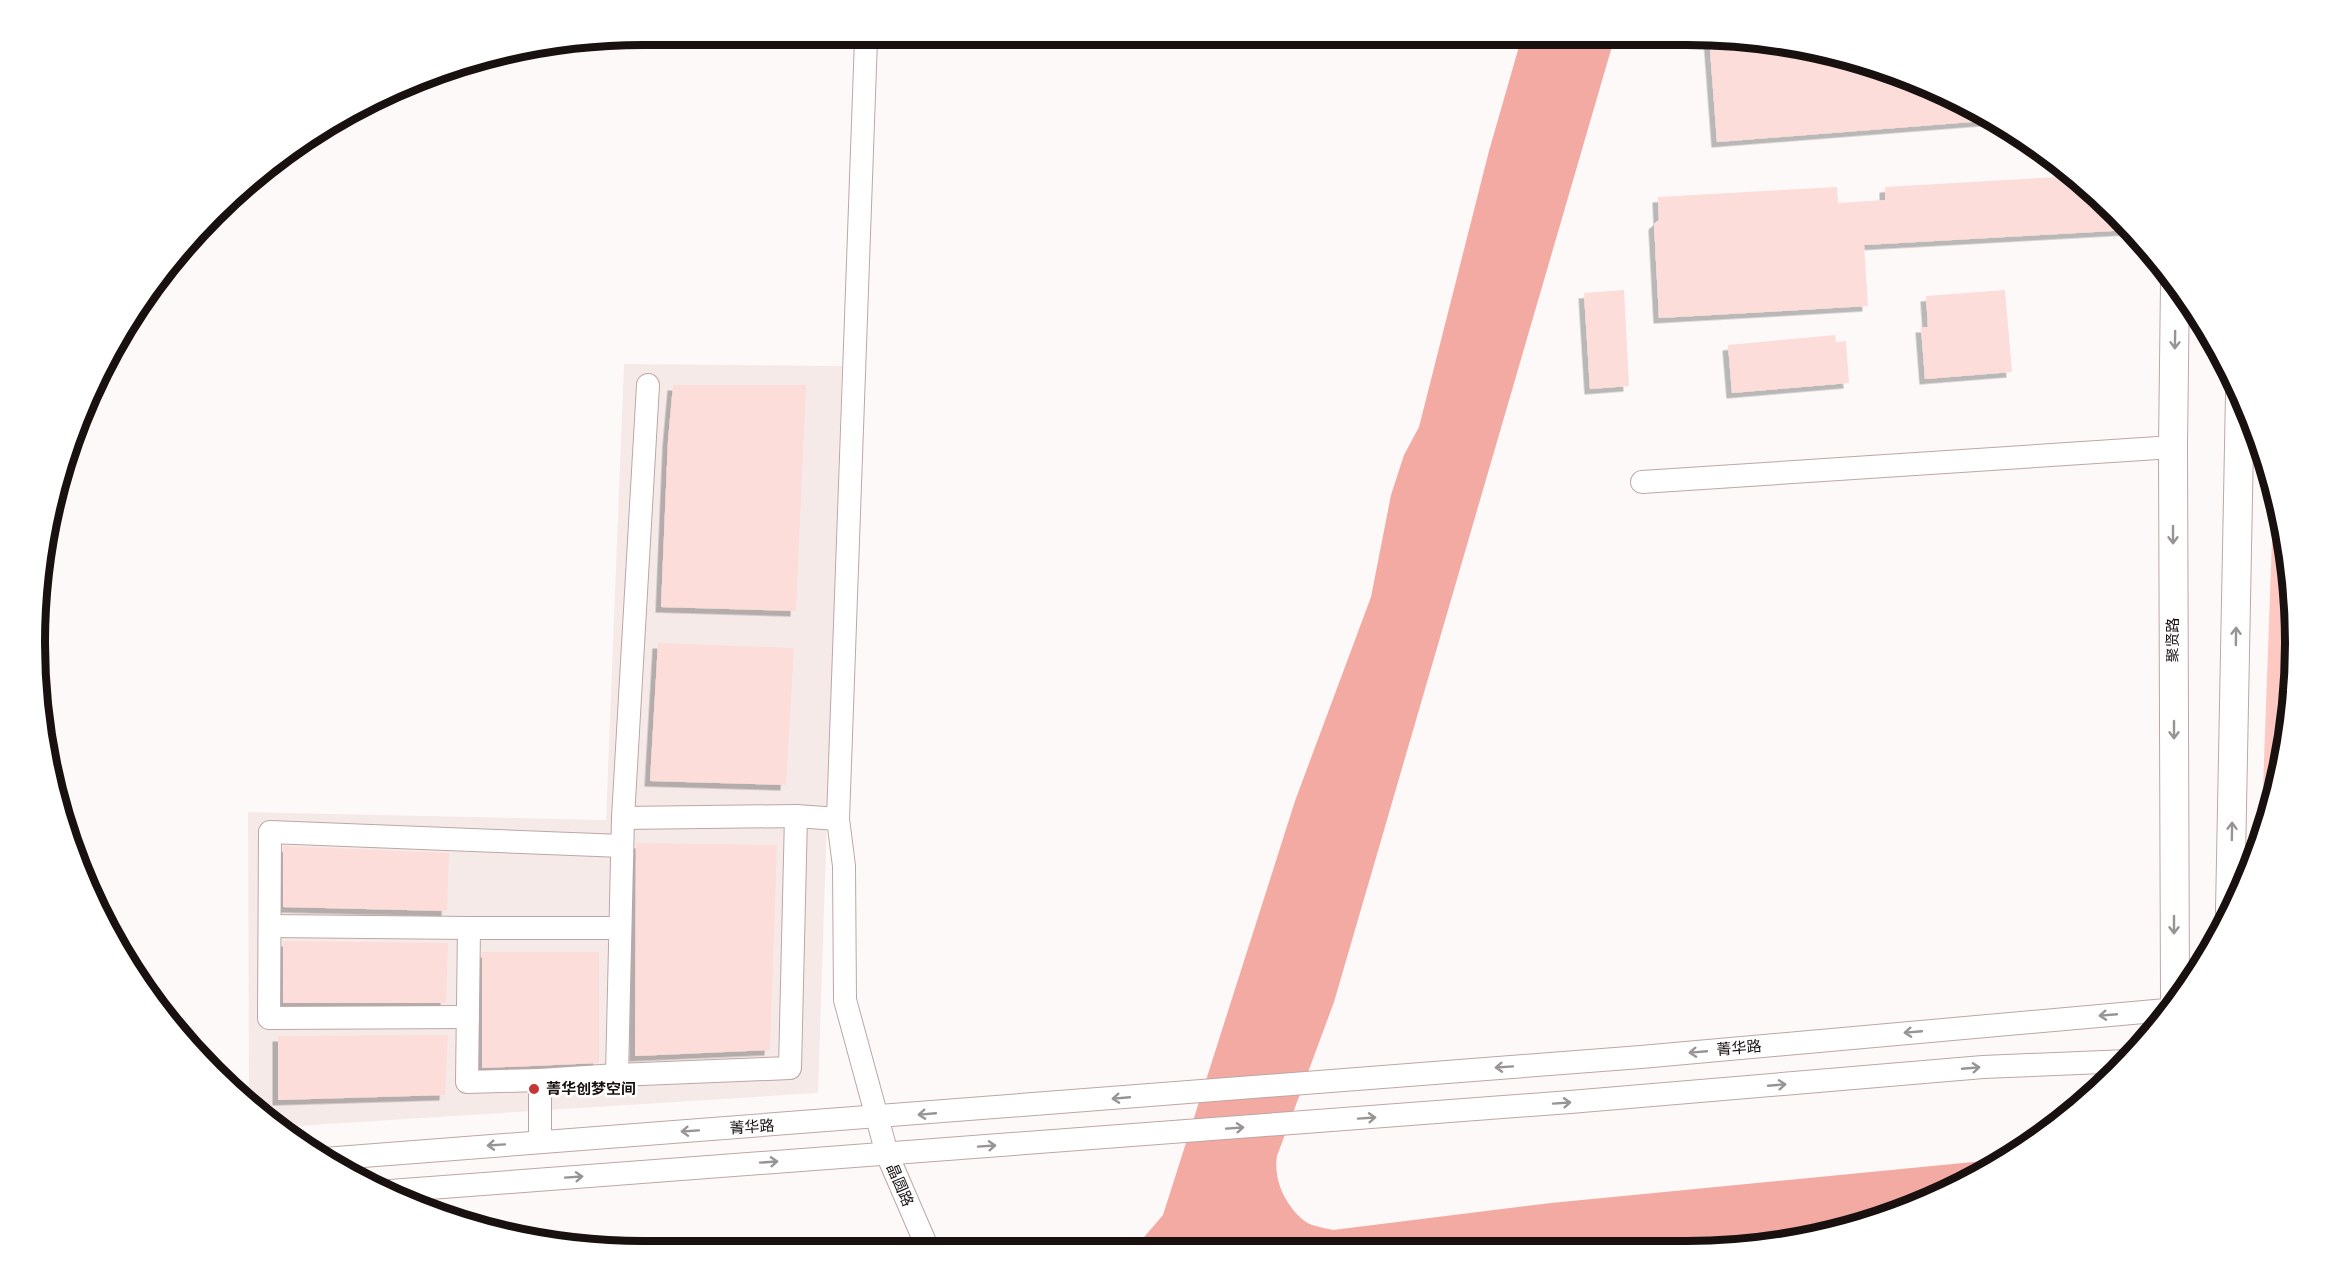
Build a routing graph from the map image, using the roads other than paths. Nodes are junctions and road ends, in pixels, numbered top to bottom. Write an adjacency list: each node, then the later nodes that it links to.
1 (866, 45): 9 (street, 晶圆路)
2 (2175, 298): 5 (main road, 聚贤路, one-way to 5)
3 (648, 385): 8 (street)
4 (2250, 445): 11 (main road, one-way to 4)
5 (2173, 447): 6 (street); 15 (main road, 聚贤路, one-way to 15)
6 (1642, 482)
7 (796, 816): 8 (street); 9 (street); 19 (street)
8 (623, 818): 10 (street)
9 (838, 819): 21 (street, 晶圆路)
10 (622, 846): 12 (street); 14 (street)
11 (2231, 890)
12 (270, 926): 13 (street); 17 (street)
13 (469, 927): 14 (street); 17 (street)
14 (620, 928): 19 (street)
15 (2175, 988)
16 (2158, 1011): 21 (street, 菁华路, one-way to 21)
17 (468, 1017): 20 (street)
18 (2114, 1062): 23 (street, one-way to 18)
19 (617, 1075): 20 (street)
20 (540, 1080): 22 (street)
21 (878, 1118): 22 (street, 菁华路, one-way to 22); 23 (street, 晶圆路)
22 (540, 1142): 24 (street, 菁华路, one-way to 24)
23 (887, 1154): 25 (street, one-way to 23); 26 (street, 晶圆路)
24 (339, 1158)
25 (403, 1190)
26 (925, 1241)

